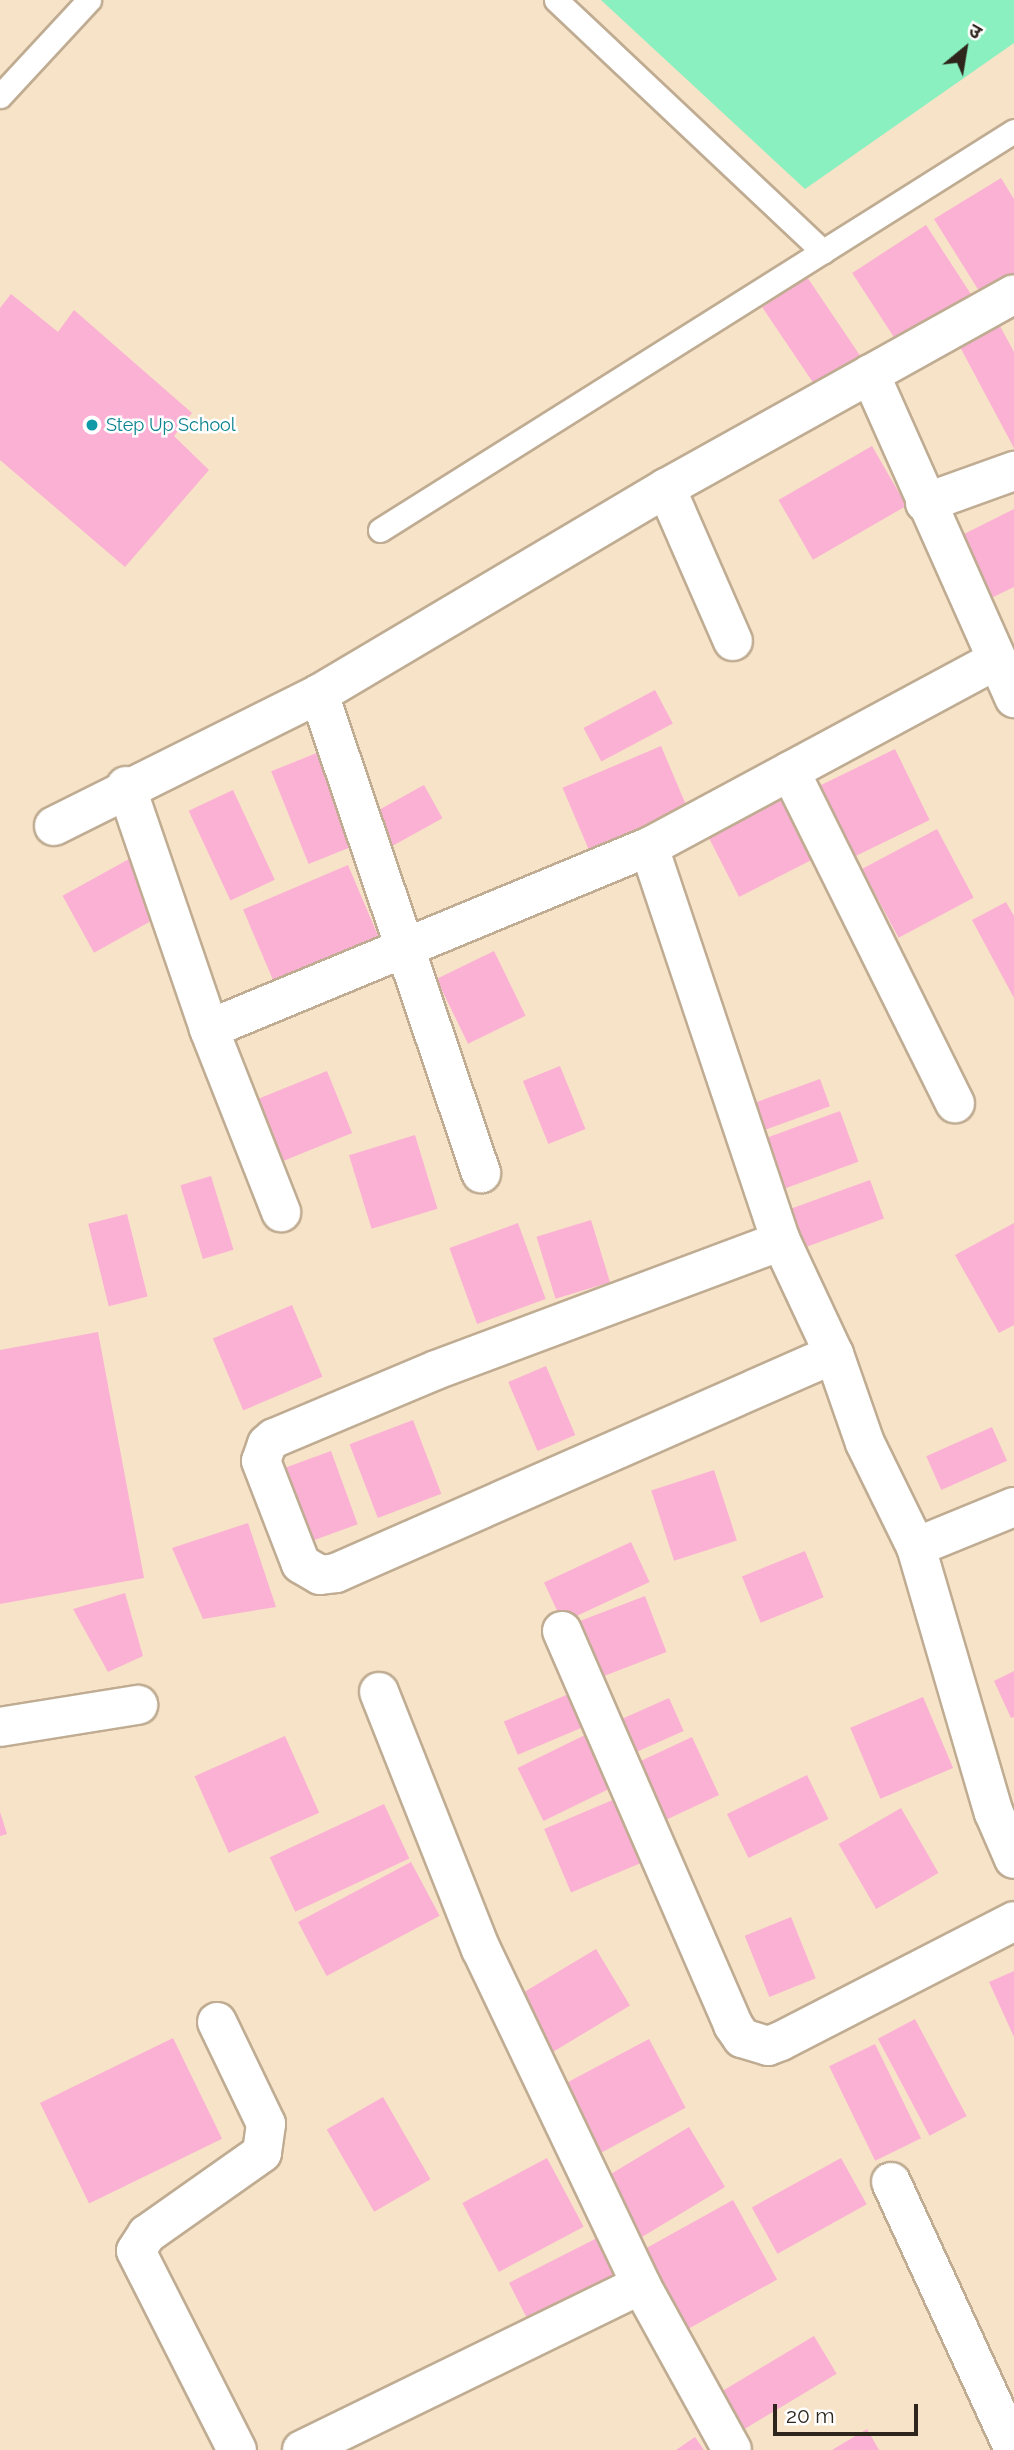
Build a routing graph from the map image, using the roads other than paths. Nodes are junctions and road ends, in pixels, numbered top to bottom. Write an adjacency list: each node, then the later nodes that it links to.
1 (89, 0): 3 (lane)
2 (556, 0): 5 (lane)
3 (0, 96)
4 (1014, 131): 5 (lane)
5 (822, 252): 11 (lane)
6 (1014, 294): 7 (street)
7 (870, 374): 9 (street); 10 (street)
8 (1014, 471): 10 (street)
9 (666, 488): 12 (street); 14 (street)
10 (925, 503): 13 (street)
11 (380, 530)
12 (733, 640)
13 (996, 660): 15 (street); 16 (street)
14 (318, 694): 17 (street); 20 (street)
15 (1014, 698)
16 (790, 771): 19 (street); 22 (street)
17 (126, 786): 18 (street); 21 (street)
18 (54, 826)
19 (649, 847): 20 (street); 25 (street)
20 (405, 948): 21 (street); 23 (street)
21 (209, 1030): 24 (street)
22 (956, 1103)
23 (481, 1173)
24 (281, 1212)
25 (781, 1241): 26 (street); 26 (street)
26 (834, 1354): 28 (street)
27 (1014, 1507): 28 (street)
28 (916, 1547): 33 (street)
29 (562, 1631): 34 (street)
30 (379, 1692): 37 (street)
31 (138, 1705): 32 (street)
32 (0, 1727)
33 (1014, 1859)
34 (1014, 1921)
35 (217, 2022): 38 (street)
36 (891, 2182): 41 (street)
37 (641, 2285): 39 (street); 40 (street)
38 (237, 2450)
39 (302, 2450)
40 (732, 2450)
41 (1014, 2450)

